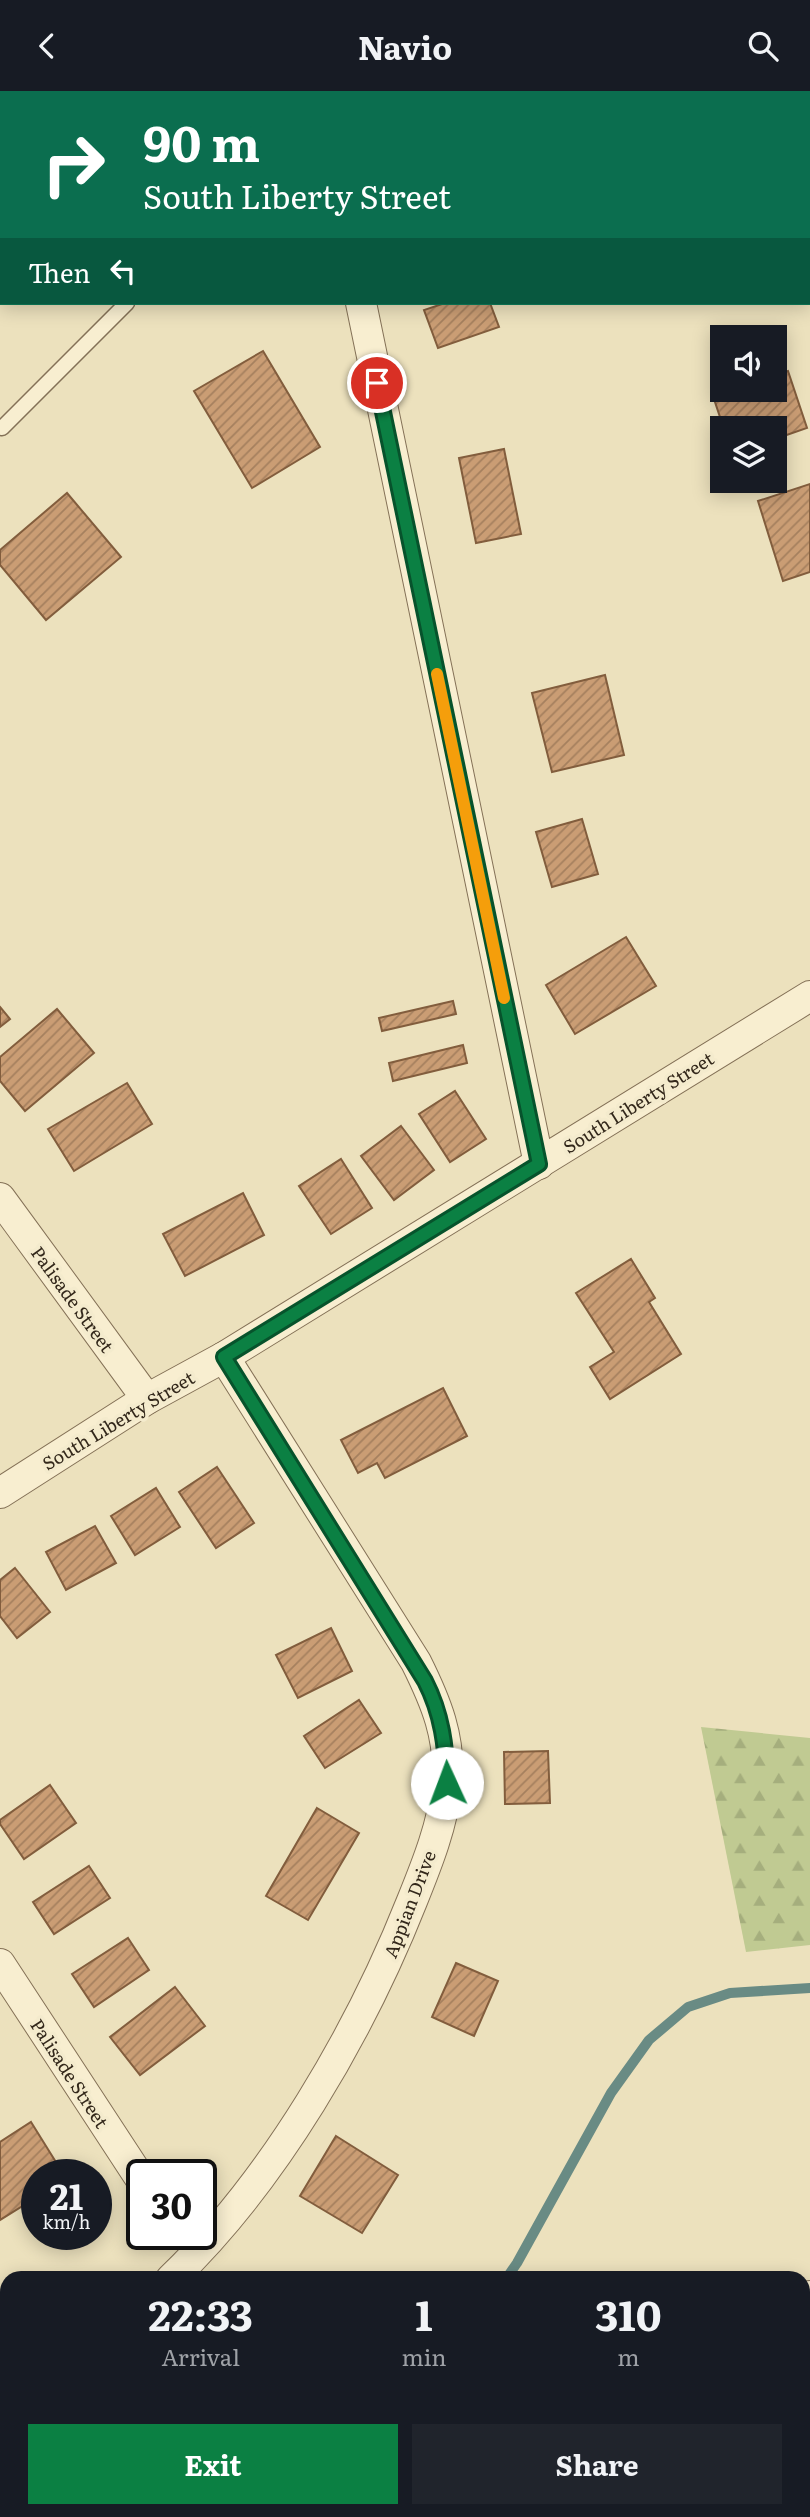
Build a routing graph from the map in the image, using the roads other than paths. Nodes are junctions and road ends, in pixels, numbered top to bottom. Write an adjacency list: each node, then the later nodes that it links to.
1 (125, 305): 3 (lane)
2 (361, 305): 5 (street)
3 (2, 428)
4 (810, 996): 5 (street, South Liberty Street)
5 (539, 1164): 7 (street, South Liberty Street)
6 (0, 1198): 8 (street, Palisade Street)
7 (224, 1357): 8 (street, South Liberty Street); 12 (street, Appian Drive)
8 (146, 1399): 9 (street, South Liberty Street)
9 (0, 1493)
10 (0, 1964): 11 (street, Palisade Street)
11 (128, 2159)
12 (217, 2232)
13 (183, 2250): 14 (street, Appian Drive)
14 (174, 2271)

